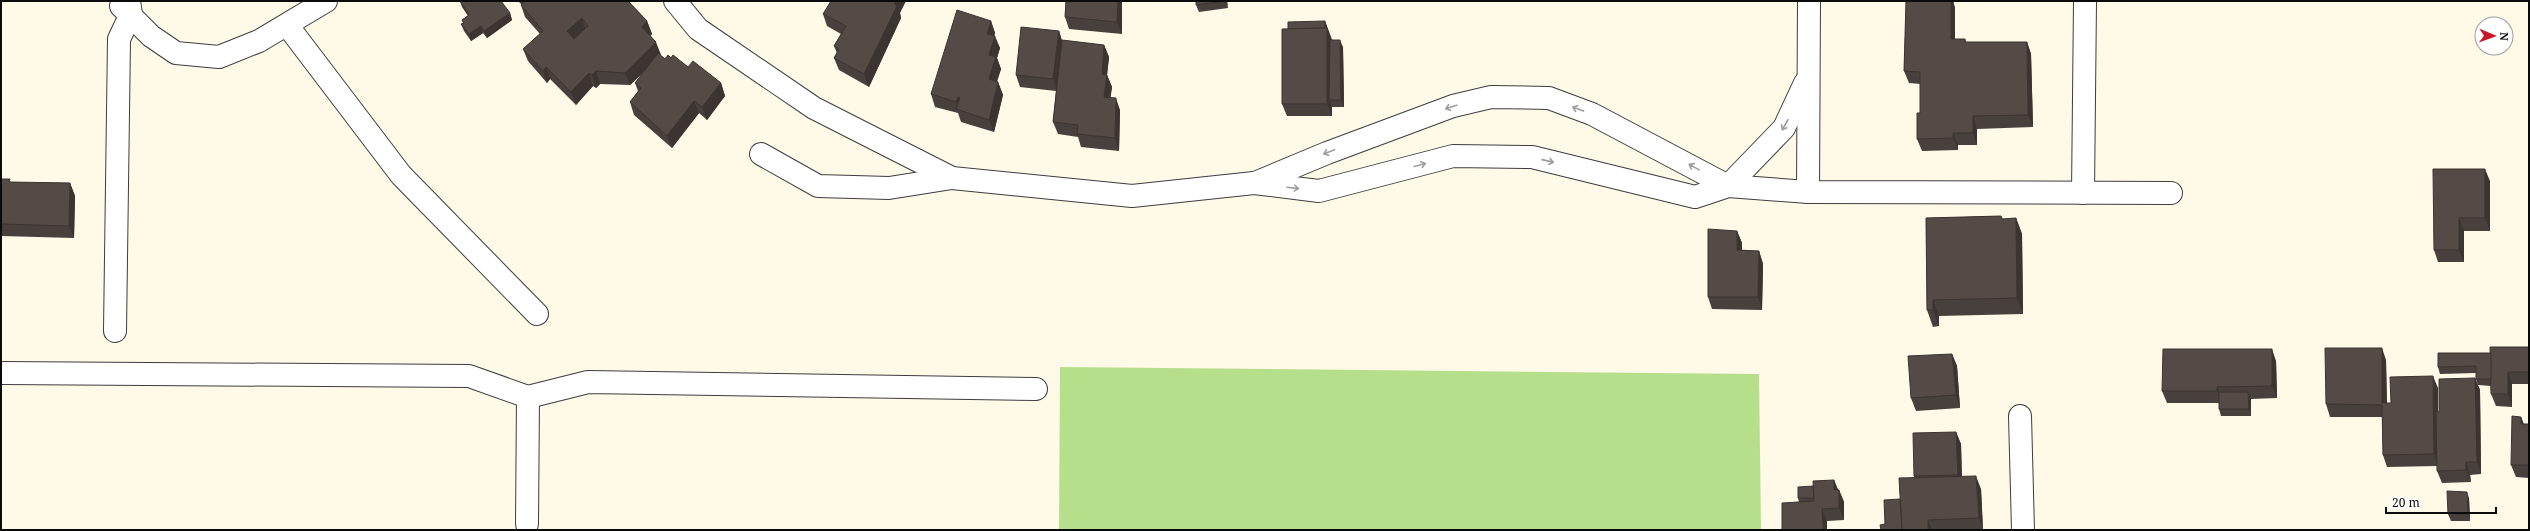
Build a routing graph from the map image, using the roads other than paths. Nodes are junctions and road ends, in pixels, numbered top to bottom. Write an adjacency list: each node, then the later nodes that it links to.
1 (326, 1): 6 (street)
2 (675, 1): 9 (street)
3 (1809, 1): 7 (street)
4 (2084, 1): 13 (street)
5 (125, 5): 6 (street); 16 (street)
6 (287, 25): 15 (street)
7 (1808, 77): 11 (street, one-way to 11); 12 (street)
8 (762, 154): 9 (street)
9 (952, 178): 10 (street)
10 (1254, 183): 11 (street, one-way to 11); 11 (street, one-way to 10)
11 (1728, 186): 12 (street)
12 (1808, 192): 13 (street)
13 (2083, 193): 14 (street)
14 (2171, 193)
15 (537, 314)
16 (115, 331)
17 (1, 373): 19 (street)
18 (1036, 388): 19 (street)
19 (528, 397): 21 (street)
20 (2020, 416): 22 (street)
21 (527, 524)
22 (2023, 530)

